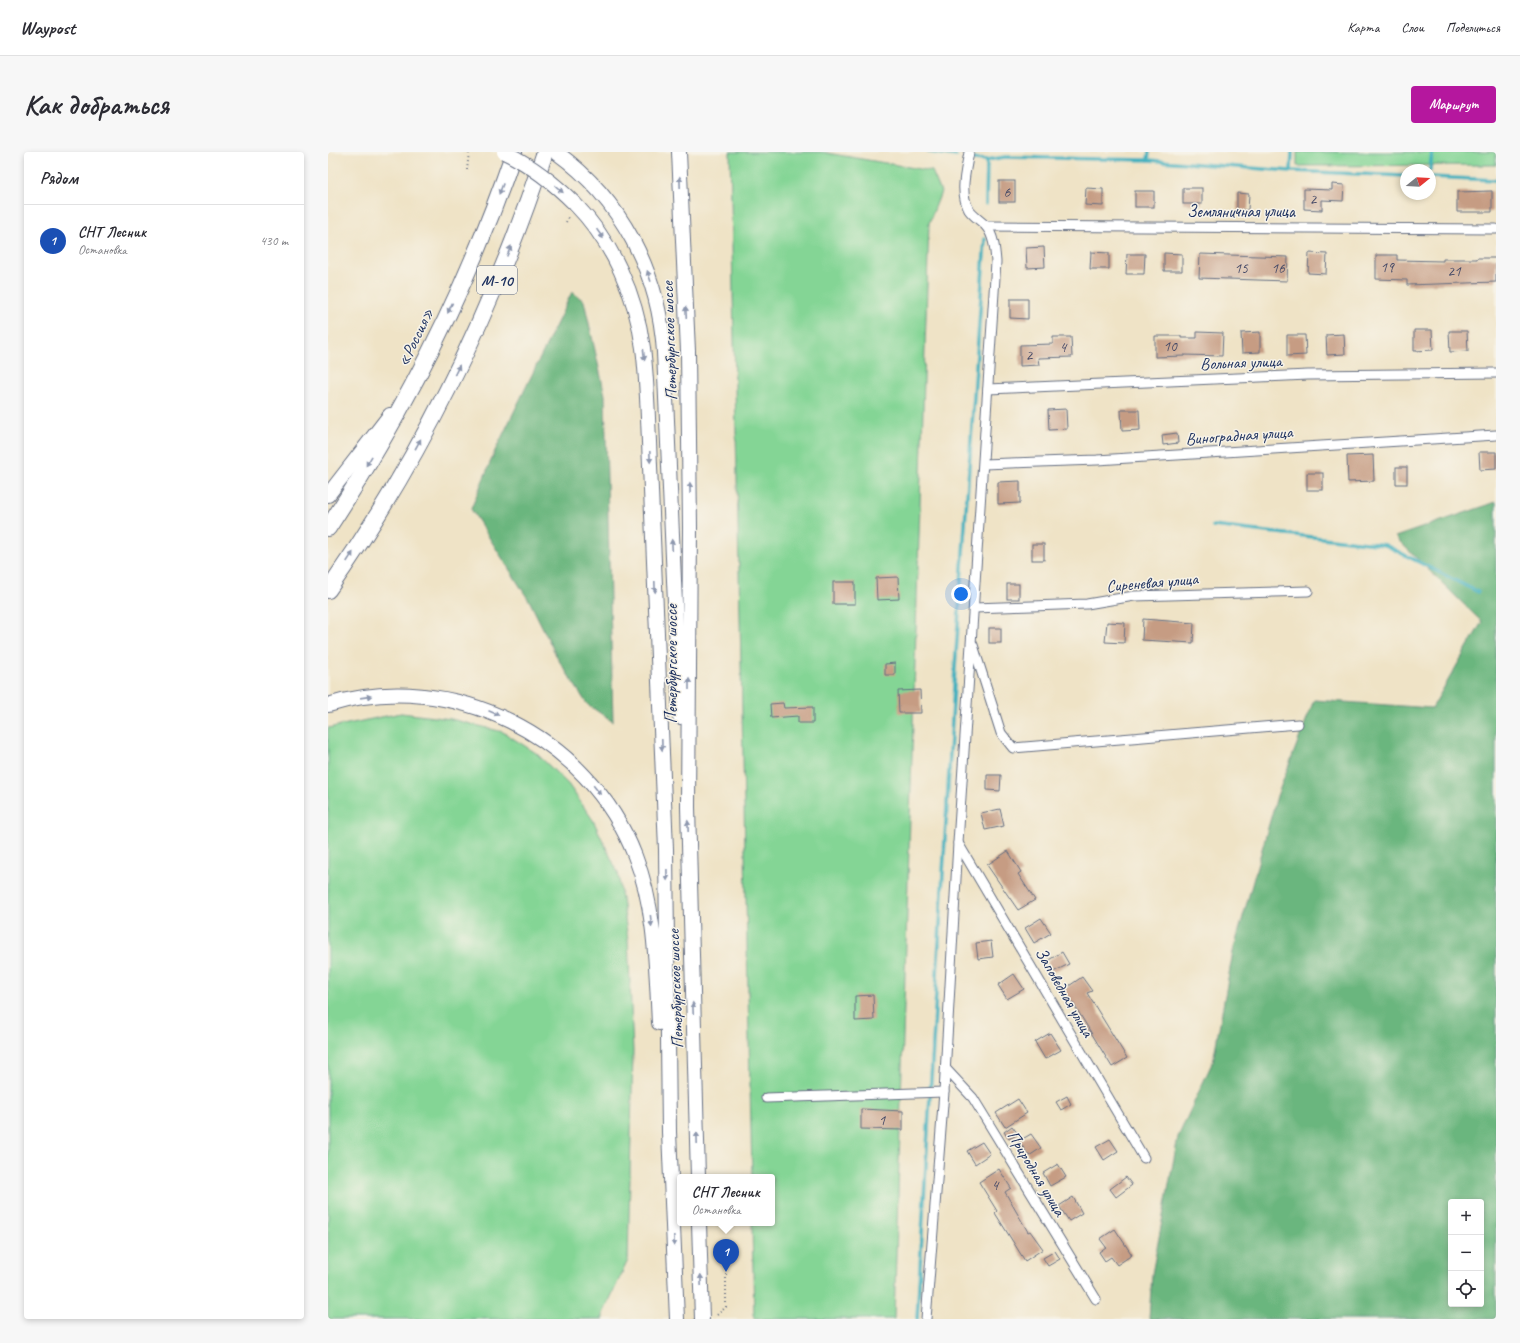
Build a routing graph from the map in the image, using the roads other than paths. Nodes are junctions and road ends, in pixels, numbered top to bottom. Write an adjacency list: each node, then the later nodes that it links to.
1 (504, 152): 27 (main road, Петербургское шоссе, one-way to 27, bridge)
2 (514, 152): 11 (highway, «Россия» / М-10, one-way to 11)
3 (545, 152): 16 (highway, М-10, one-way to 3)
4 (556, 152): 22 (main road, one-way to 4)
5 (679, 152): 22 (main road, Петербургское шоссе, one-way to 5)
6 (969, 152): 7 (street)
7 (986, 226): 8 (street, Земляничная улица); 10 (street)
8 (1496, 229)
9 (1496, 373): 10 (street, Вольная улица)
10 (988, 389): 13 (street)
11 (409, 390): 14 (main road); 15 (highway, «Россия» / М-10, one-way to 15)
12 (1496, 435): 13 (street, Виноградная улица)
13 (984, 464): 18 (street)
14 (328, 495)
15 (328, 528)
16 (328, 590)
17 (1308, 591): 18 (street, Сиреневая улица)
18 (974, 608): 19 (street)
19 (972, 639): 21 (street); 23 (street)
20 (328, 705): 27 (main road, one-way to 27)
21 (1298, 724)
22 (688, 807): 29 (main road, Петербургское шоссе, one-way to 22)
23 (958, 843): 24 (street); 28 (street, Заповедная улица)
24 (946, 1069): 25 (street); 31 (street, Природная улица)
25 (935, 1092): 26 (street); 34 (street)
26 (766, 1098)
27 (670, 1132): 32 (main road, Петербургское шоссе, one-way to 32)
28 (1144, 1158)
29 (698, 1174)
30 (699, 1226): 33 (main road, one-way to 30)
31 (1096, 1299)
32 (677, 1319)
33 (702, 1319)
34 (926, 1319)

